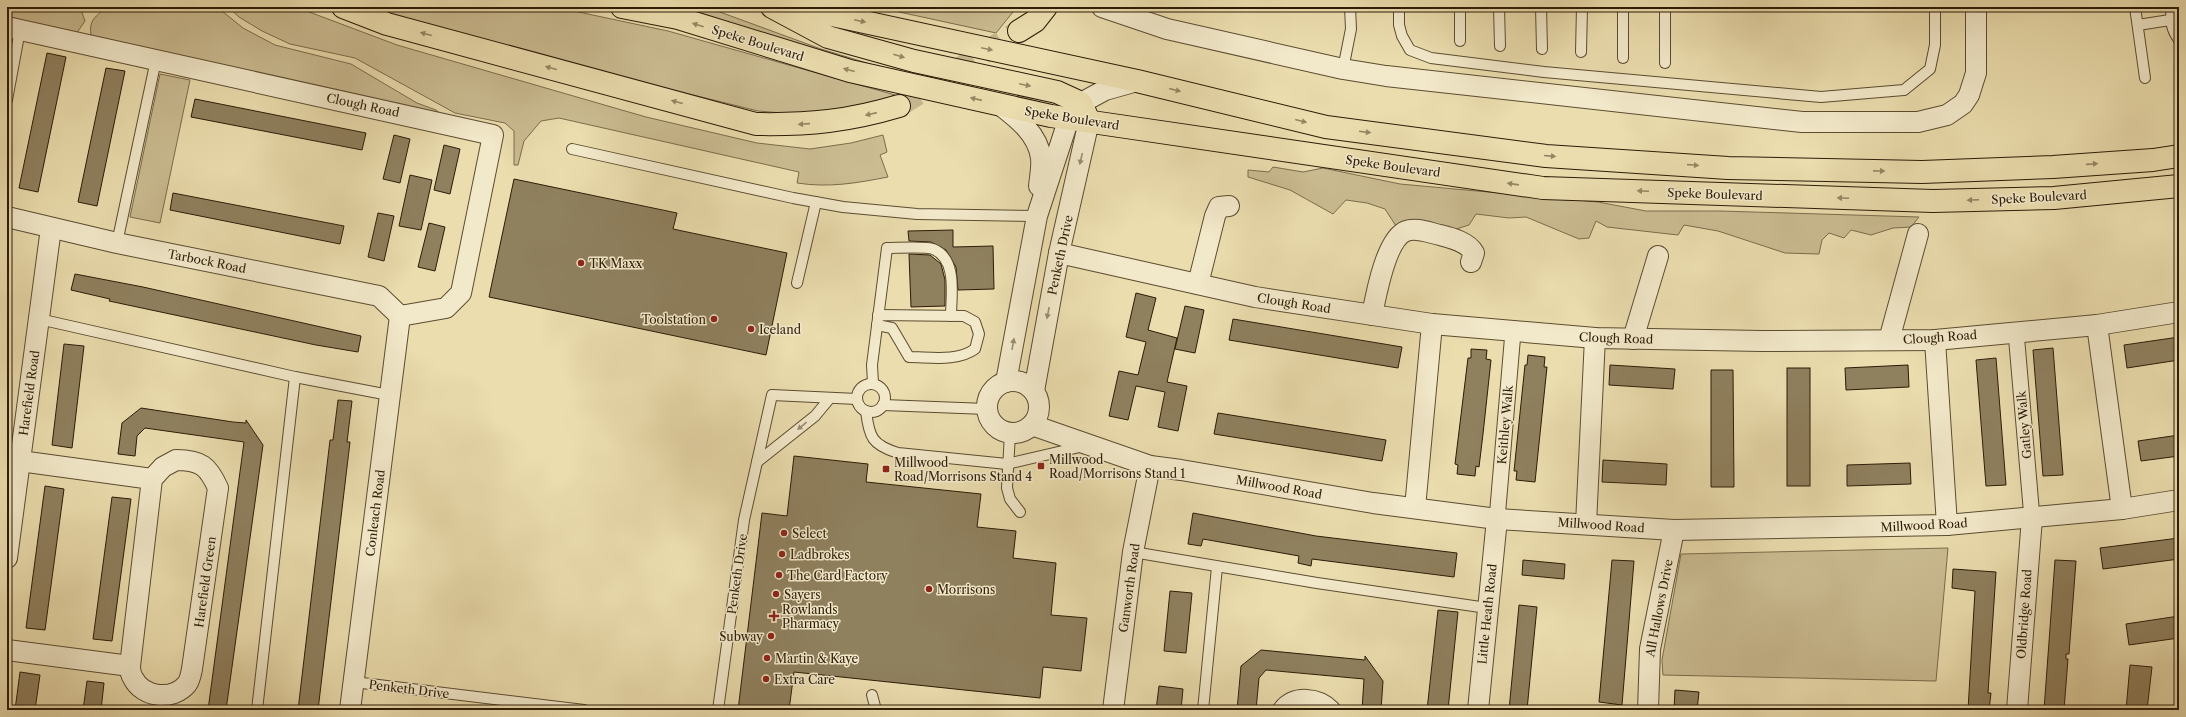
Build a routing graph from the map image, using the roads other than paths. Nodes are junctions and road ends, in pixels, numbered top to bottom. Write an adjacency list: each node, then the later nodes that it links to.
1 (343, 7): 36 (highway, one-way to 1)
2 (622, 7): 35 (highway, Speke Boulevard, one-way to 2)
3 (772, 7): 37 (highway, one-way to 37)
4 (795, 7): 33 (highway, one-way to 33)
5 (1046, 7): 22 (highway)
6 (1102, 7): 31 (street)
7 (1350, 7): 31 (lane)
8 (1399, 7): 15 (lane)
9 (1460, 7): 24 (lane)
10 (1499, 7): 25 (lane)
11 (1541, 7): 26 (lane)
12 (1582, 7): 27 (lane)
13 (1623, 7): 28 (lane)
14 (1665, 7): 30 (lane)
15 (1935, 7)
16 (1976, 7): 31 (street)
17 (2134, 7): 20 (lane)
18 (2172, 7): 19 (lane)
19 (2170, 20): 20 (lane); 23 (lane)
20 (2138, 25): 32 (lane)
21 (14, 29): 29 (street, Clough Road); 34 (lane)
22 (1019, 31)
23 (2179, 40)
24 (1460, 41)
25 (1500, 46)
26 (1542, 49)
27 (1581, 52)
28 (1623, 58)
29 (156, 60): 47 (lane); 55 (street, Clough Road)
30 (1665, 63)
31 (1343, 69)
32 (2146, 78)
33 (1137, 81): 37 (street); 39 (highway, one-way to 39)
34 (7, 100)
35 (1000, 105): 37 (highway, Speke Boulevard); 43 (street)
36 (899, 106)
37 (1080, 114): 40 (highway, Speke Boulevard, one-way to 37); 43 (street); 48 (street, Penketh Drive, one-way to 48)
38 (572, 149): 41 (lane)
39 (2179, 155)
40 (2179, 186)
41 (816, 202): 43 (lane); 51 (lane)
42 (1229, 206): 52 (street)
43 (1037, 216): 68 (street, one-way to 43)
44 (7, 218): 45 (street, Tarbock Road)
45 (51, 228): 47 (street, Tarbock Road); 57 (street, Harefield Road)
46 (1918, 234): 65 (street)
47 (117, 242): 55 (street, Tarbock Road)
48 (1059, 253): 52 (street, Clough Road); 70 (street, Penketh Drive, one-way to 70)
49 (1658, 256): 64 (street)
50 (1471, 262): 54 (street)
51 (797, 283)
52 (1198, 284): 54 (street, Clough Road)
53 (2179, 312): 60 (street, Clough Road)
54 (1372, 314): 59 (street, Clough Road)
55 (400, 316): 71 (street, Conleach Road)
56 (951, 316): 58 (lane); 58 (lane); 58 (lane)
57 (39, 319): 67 (lane); 80 (street, Harefield Road)
58 (878, 320): 69 (lane)
59 (1432, 324): 61 (street, Clough Road); 86 (street)
60 (2097, 325): 62 (street, Clough Road); 87 (street)
61 (1513, 332): 63 (street, Clough Road); 90 (street, Keithley Walk)
62 (2016, 332): 66 (street, Clough Road); 89 (street, Gatley Walk)
63 (1595, 338): 64 (street, Clough Road); 91 (street)
64 (1633, 339): 65 (street, Clough Road)
65 (1889, 340): 66 (street, Clough Road)
66 (1935, 340): 92 (street)
67 (295, 377): 71 (lane); 102 (lane)
68 (1006, 382): 70 (street); 75 (street)
69 (873, 383): 73 (lane); 74 (lane)
70 (1034, 391): 77 (street, Penketh Drive)
71 (389, 395): 100 (street, Conleach Road)
72 (830, 398): 73 (lane, Penketh Drive); 81 (lane, one-way to 81); 81 (lane, Penketh Drive)
73 (857, 400): 76 (lane)
74 (884, 405): 75 (lane); 76 (lane)
75 (987, 409): 78 (street)
76 (866, 411): 82 (lane)
77 (1032, 425): 78 (street); 79 (street, Millwood Road)
78 (1010, 433): 82 (lane)
79 (1089, 445): 82 (lane); 83 (street, Millwood Road)
80 (20, 461): 84 (street); 95 (street, Harefield Road)
81 (757, 462): 105 (lane, Penketh Drive)
82 (1007, 464): 88 (lane)
83 (1150, 466): 86 (street, Millwood Road); 94 (street, Ganworth Road)
84 (152, 479): 99 (street, Harefield Green); 99 (street, Harefield Green)
85 (2179, 500): 87 (street, Millwood Road)
86 (1415, 508): 90 (street, Millwood Road)
87 (2122, 509): 89 (street, Millwood Road)
88 (1020, 512)
89 (2032, 518): 92 (street, Millwood Road); 113 (street, Oldbridge Road)
90 (1496, 519): 91 (street, Millwood Road); 97 (street, Little Heath Road)
91 (1586, 524): 93 (street, Millwood Road)
92 (1947, 525): 93 (street, Millwood Road)
93 (1674, 530): 112 (street, All Hallows Drive)
94 (1133, 552): 96 (lane); 107 (street, Ganworth Road)
95 (7, 558)
96 (1217, 567): 97 (lane); 108 (lane)
97 (1487, 608): 111 (street, Little Heath Road)
98 (7, 650): 99 (street)
99 (130, 666)
100 (354, 682): 103 (street, Conleach Road); 104 (lane, Penketh Drive)
101 (872, 695): 106 (lane)
102 (257, 710)
103 (350, 710)
104 (584, 710)
105 (718, 710)
106 (876, 710)
107 (1113, 710)
108 (1203, 710)
109 (1283, 710): 110 (street)
110 (1330, 710)
111 (1478, 710)
112 (1648, 710)
113 (2017, 710)

